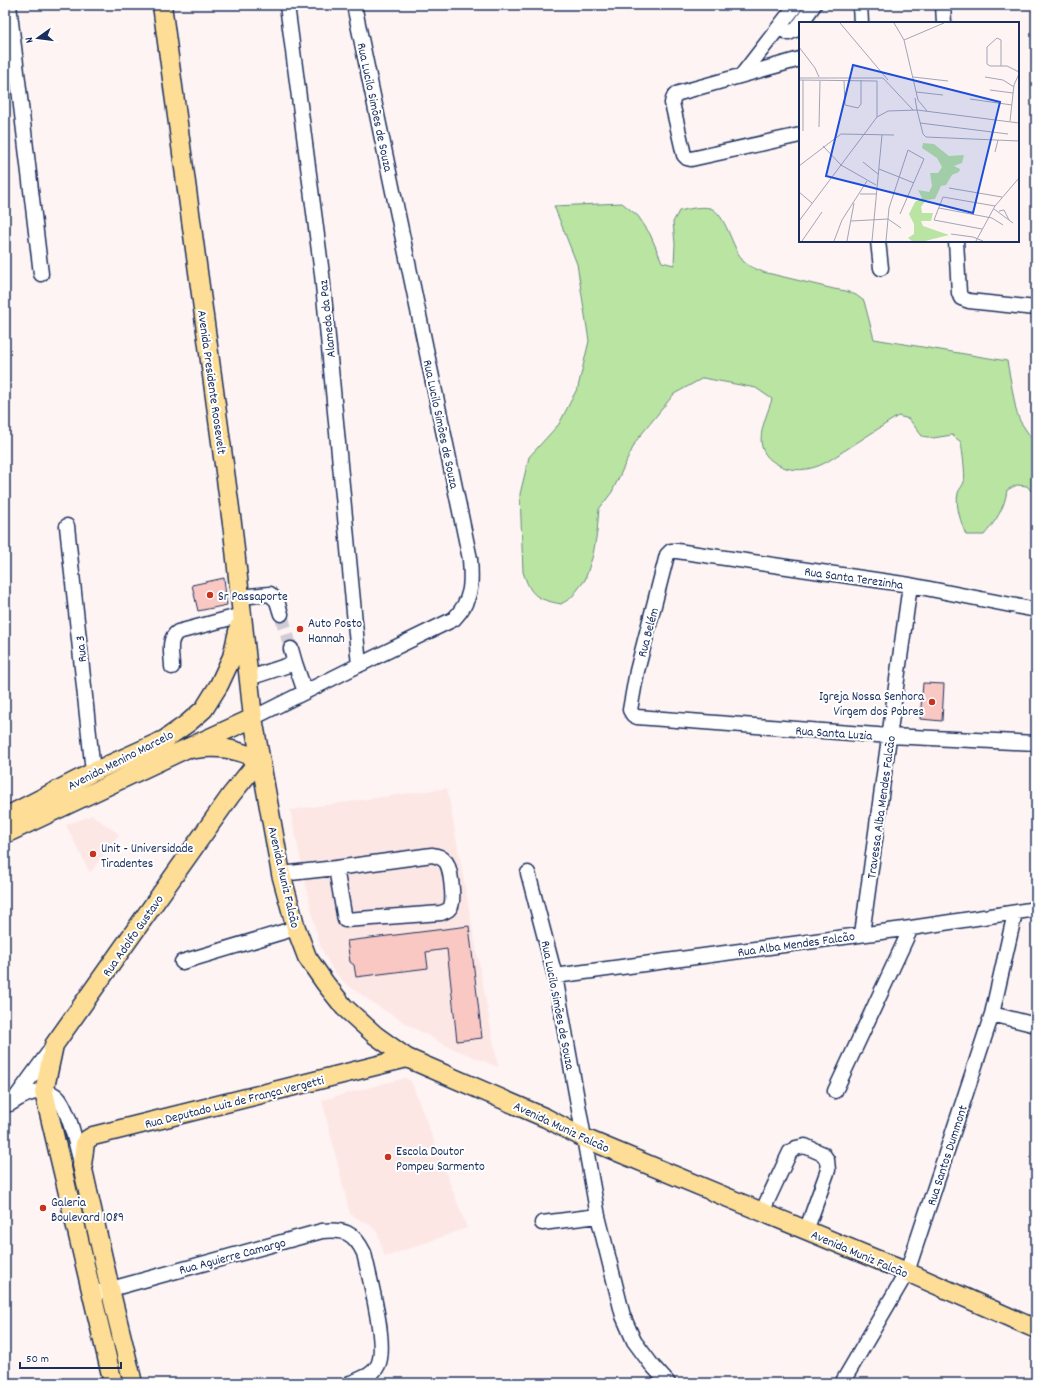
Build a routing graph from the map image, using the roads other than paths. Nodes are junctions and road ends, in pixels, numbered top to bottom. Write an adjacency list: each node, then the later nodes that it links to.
1 (9, 5): 20 (street)
2 (162, 5): 25 (main road, Avenida Presidente Roosevelt)
3 (287, 5): 31 (street, Alameda da Paz)
4 (354, 5): 31 (street, Rua Lucilo Simões de Souza)
5 (796, 5): 13 (street)
6 (814, 5): 9 (street)
7 (860, 5): 10 (street)
8 (943, 5): 11 (street)
9 (801, 22)
10 (861, 22)
11 (944, 22)
12 (799, 26): 13 (street)
13 (779, 28): 15 (street)
14 (799, 59): 15 (street)
15 (742, 75): 16 (street)
16 (799, 135)
17 (878, 242): 19 (street)
18 (956, 242): 21 (street)
19 (881, 268)
20 (41, 274)
21 (1036, 308)
22 (67, 526): 41 (street, Rua 3)
23 (671, 551): 24 (street, Rua Santa Terezinha); 35 (street, Rua Belém)
24 (910, 585): 26 (street, Rua Santa Terezinha); 37 (street, Travessa Alba Mendes Falcão)
25 (240, 597): 27 (street); 28 (main road, Avenida Presidente Roosevelt)
26 (1036, 610)
27 (281, 614)
28 (242, 615): 32 (street); 33 (main road, Avenida Presidente Roosevelt); 41 (main road, Avenida Menino Marcelo)
29 (291, 649): 30 (street)
30 (295, 663): 33 (street); 34 (street)
31 (359, 664): 34 (street, Rua Lucilo Simões de Souza)
32 (172, 667)
33 (249, 678): 36 (main road, Avenida Presidente Roosevelt)
34 (305, 692): 36 (street, Rua Lucilo Simões de Souza)
35 (633, 715): 37 (street, Rua Santa Luzia)
36 (253, 718): 39 (main road, Avenida Menino Marcelo); 40 (main road, Avenida Presidente Roosevelt)
37 (890, 736): 38 (street, Rua Santa Luzia); 51 (street, Travessa Alba Mendes Falcão)
38 (1036, 743)
39 (178, 752): 40 (main road); 43 (main road, Avenida Menino Marcelo)
40 (260, 759): 46 (main road, Avenida Muniz Falcão); 56 (main road, Rua Adolfo Gustavo)
41 (93, 772): 42 (main road, Avenida Menino Marcelo)
42 (5, 817)
43 (5, 834)
44 (336, 868): 44 (street); 46 (street)
45 (528, 873): 53 (street, Rua Lucilo Simões de Souza)
46 (281, 874): 49 (main road, Avenida Muniz Falcão)
47 (1036, 909): 48 (street, Rua Alba Mendes Falcão)
48 (1015, 913): 50 (street, Rua Alba Mendes Falcão); 54 (street, Rua Santos Dummont)
49 (296, 928): 52 (street); 57 (main road, Avenida Muniz Falcão)
50 (911, 928): 51 (street, Rua Alba Mendes Falcão); 58 (street)
51 (862, 934): 53 (street, Rua Alba Mendes Falcão)
52 (182, 962)
53 (555, 976): 61 (street, Rua Lucilo Simões de Souza)
54 (992, 1014): 55 (street); 67 (street, Rua Santos Dummont)
55 (1036, 1025)
56 (54, 1045): 59 (main road); 60 (street, Rua Adolfo Gustavo)
57 (407, 1058): 61 (main road, Avenida Muniz Falcão); 62 (main road, Rua Deputado Luiz de França Vergetti)
58 (835, 1091)
59 (44, 1092): 60 (street); 62 (street); 69 (main road)
60 (8, 1108)
61 (584, 1138): 63 (main road, Avenida Muniz Falcão); 64 (street, Rua Lucilo Simões de Souza)
62 (82, 1165): 68 (main road)
63 (762, 1212): 66 (main road, Avenida Muniz Falcão); 66 (street)
64 (598, 1216): 65 (street); 74 (street, Rua Lucilo Simões de Souza)
65 (542, 1223)
66 (806, 1231): 67 (main road, Avenida Muniz Falcão)
67 (907, 1272): 70 (main road, Avenida Muniz Falcão); 75 (street, Rua Santos Dummont)
68 (110, 1289): 69 (street, Rua Aguierre Camargo); 72 (main road); 73 (street, Rua Aguierre Camargo)
69 (91, 1294): 71 (main road)
70 (1036, 1329)
71 (113, 1383)
72 (133, 1383)
73 (350, 1383)
74 (668, 1383)
75 (842, 1383)

